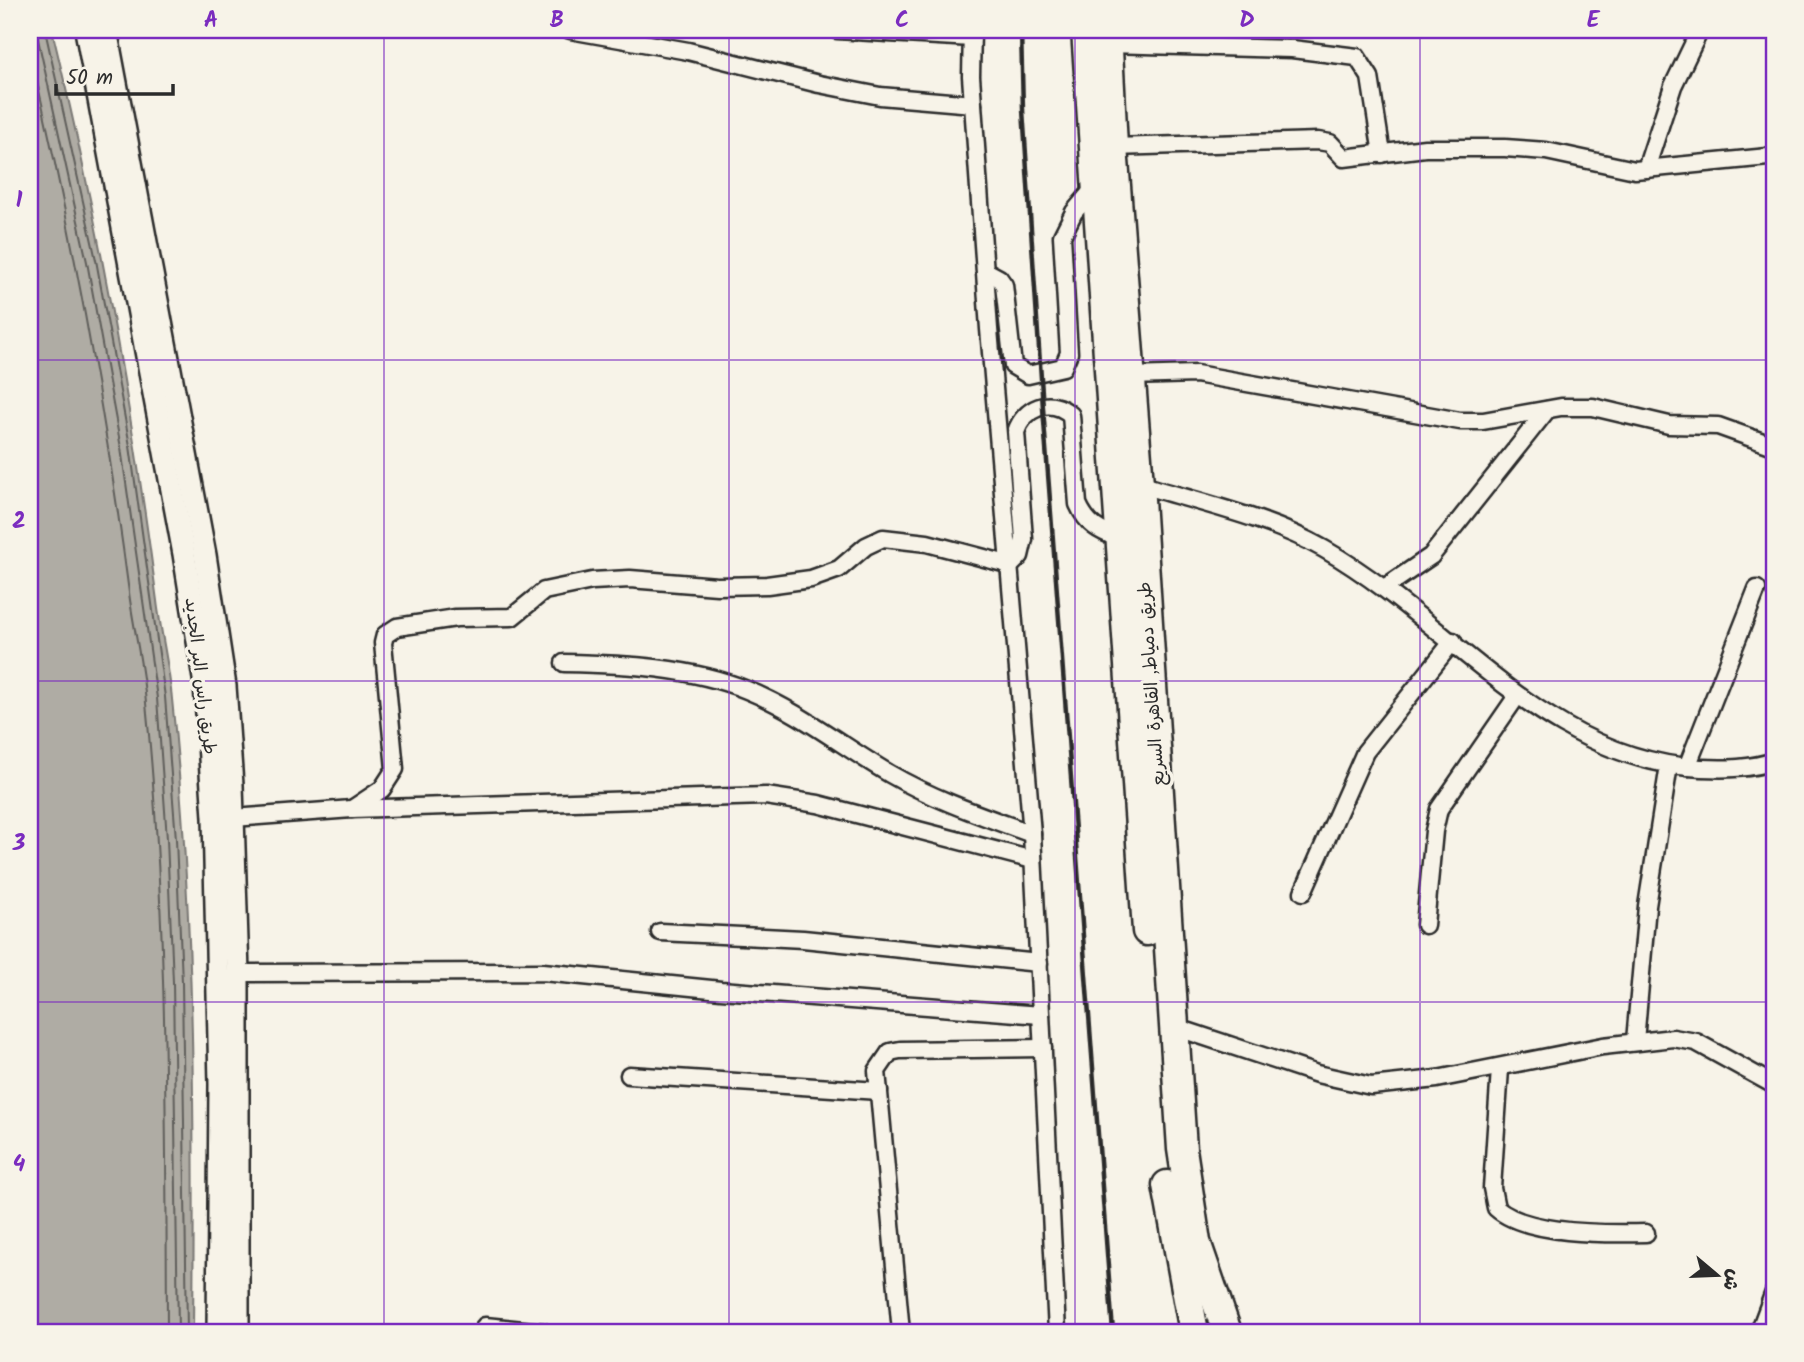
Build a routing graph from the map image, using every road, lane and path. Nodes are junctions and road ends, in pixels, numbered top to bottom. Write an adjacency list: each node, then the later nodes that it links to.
1 (86, 30): 49 (main road, طريق راس البر الجديد)
2 (106, 30): 30 (main road, طريق راس البر الجديد)
3 (570, 30): 8 (street)
4 (837, 30): 6 (street)
5 (1700, 30): 12 (street)
6 (972, 34): 8 (street)
7 (1100, 34): 9 (highway, طريق دمياط, القاهرة السريع); 10 (street); 13 (highway, طريق دمياط, القاهرة السريع)
8 (973, 104): 14 (street)
9 (1113, 147): 10 (street); 15 (highway, طريق دمياط, القاهرة السريع)
10 (1382, 153): 12 (street)
11 (1768, 157): 12 (street)
12 (1646, 169)
13 (1095, 187): 14 (street); 19 (highway, طريق دمياط, القاهرة السريع)
14 (986, 271): 20 (street)
15 (1131, 376): 16 (street); 18 (highway, طريق دمياط, القاهرة السريع)
16 (1547, 410): 17 (street); 21 (street)
17 (1774, 446)
18 (1139, 484): 21 (street); 39 (highway, طريق دمياط, القاهرة السريع)
19 (1120, 539): 20 (street); 54 (highway, طريق دمياط, القاهرة السريع)
20 (1011, 565): 29 (street); 31 (street)
21 (1384, 588): 23 (street)
22 (1757, 589): 28 (street)
23 (1453, 641): 25 (street); 33 (street)
24 (564, 663): 31 (street)
25 (1517, 696): 27 (street); 34 (street)
26 (1774, 761): 28 (street)
27 (1669, 765): 28 (street); 40 (street)
28 (1687, 767)
29 (352, 809): 30 (street); 32 (street)
30 (233, 818): 37 (main road, طريق راس البر الجديد)
31 (1032, 834): 32 (street)
32 (1033, 860): 36 (street)
33 (1303, 892)
34 (1424, 925)
35 (660, 932): 36 (street)
36 (1039, 963): 38 (street)
37 (238, 973): 38 (street); 50 (main road, طريق راس البر الجديد)
38 (1041, 1015): 41 (street)
39 (1172, 1026): 42 (street); 55 (highway, طريق دمياط, القاهرة السريع)
40 (1635, 1041): 42 (street); 44 (street)
41 (1043, 1048): 45 (street); 53 (street)
42 (1500, 1069): 46 (street)
43 (629, 1075): 45 (street)
44 (1774, 1085)
45 (879, 1091): 52 (street)
46 (1646, 1233)
47 (1774, 1292): 56 (street)
48 (485, 1326): 51 (street)
49 (218, 1332)
50 (238, 1332)
51 (543, 1332)
52 (901, 1332)
53 (1056, 1332)
54 (1194, 1332)
55 (1227, 1332)
56 (1759, 1332)

